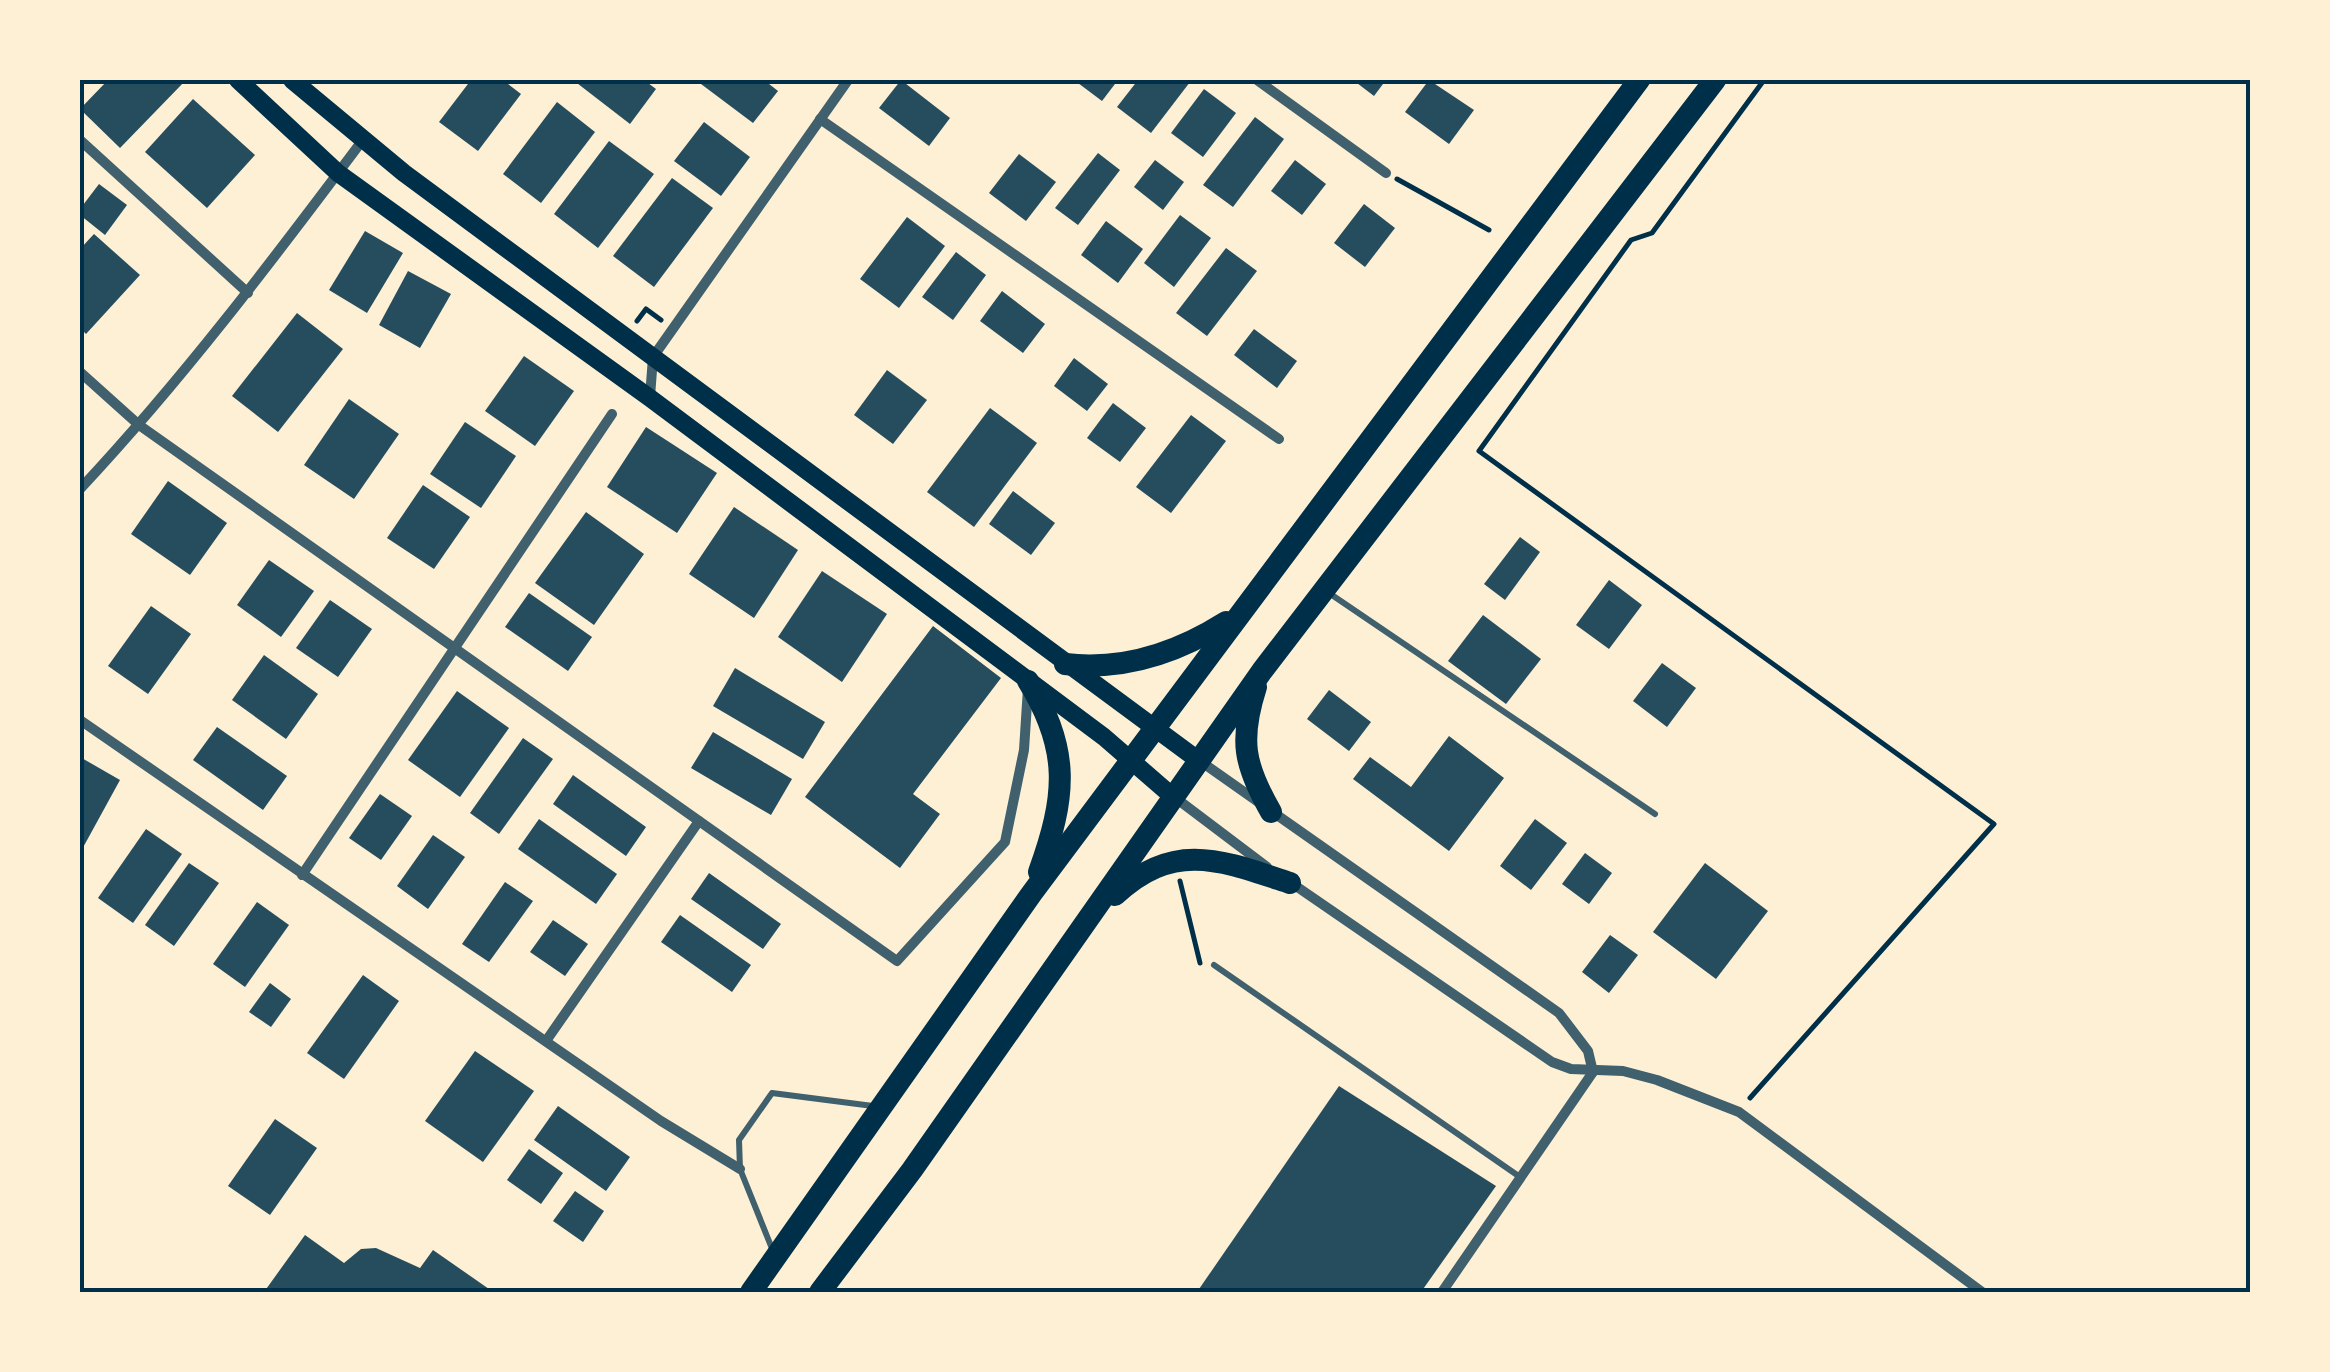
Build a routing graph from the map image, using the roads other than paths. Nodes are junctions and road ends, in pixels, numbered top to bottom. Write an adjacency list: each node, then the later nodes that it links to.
1 (238, 80): 11 (main road)
2 (292, 80): 9 (main road)
3 (848, 80): 7 (street)
4 (1257, 80): 10 (street)
5 (1639, 80): 21 (highway)
6 (1715, 80): 20 (highway)
7 (820, 119): 13 (street); 18 (street)
8 (80, 140): 12 (street)
9 (362, 141): 11 (street); 13 (main road)
10 (1386, 173)
11 (338, 174): 12 (street); 15 (main road)
12 (248, 292): 17 (street)
13 (653, 357): 15 (street); 23 (main road)
14 (80, 372): 17 (street)
15 (650, 398): 25 (main road)
16 (612, 414): 22 (street)
17 (140, 425): 19 (street); 22 (street)
18 (1279, 439)
19 (80, 489)
20 (1325, 591): 24 (highway); 32 (lane)
21 (1238, 616): 23 (highway); 27 (highway)
22 (454, 647): 33 (street); 34 (street)
23 (1065, 664): 27 (main road)
24 (1262, 672): 29 (highway); 31 (highway)
25 (1028, 681): 28 (main road); 33 (street); 36 (highway)
26 (80, 720): 34 (street)
27 (1153, 728): 28 (highway); 29 (main road)
28 (1132, 759): 30 (main road); 36 (highway)
29 (1198, 760): 30 (highway); 31 (street)
30 (1172, 796): 35 (street); 37 (highway)
31 (1270, 812): 40 (street)
32 (1654, 814)
33 (699, 822): 39 (street)
34 (302, 874): 39 (street)
35 (1290, 883): 37 (highway); 40 (street)
36 (1032, 893): 41 (highway)
37 (1084, 926): 46 (highway)
38 (1214, 965): 43 (lane)
39 (546, 1041): 42 (street)
40 (1593, 1072): 43 (street); 48 (street)
41 (884, 1108): 42 (lane); 44 (highway)
42 (740, 1169): 44 (lane)
43 (1520, 1178): 47 (street)
44 (775, 1258): 45 (highway)
45 (751, 1292)
46 (820, 1292)
47 (1442, 1292)
48 (1982, 1292)

